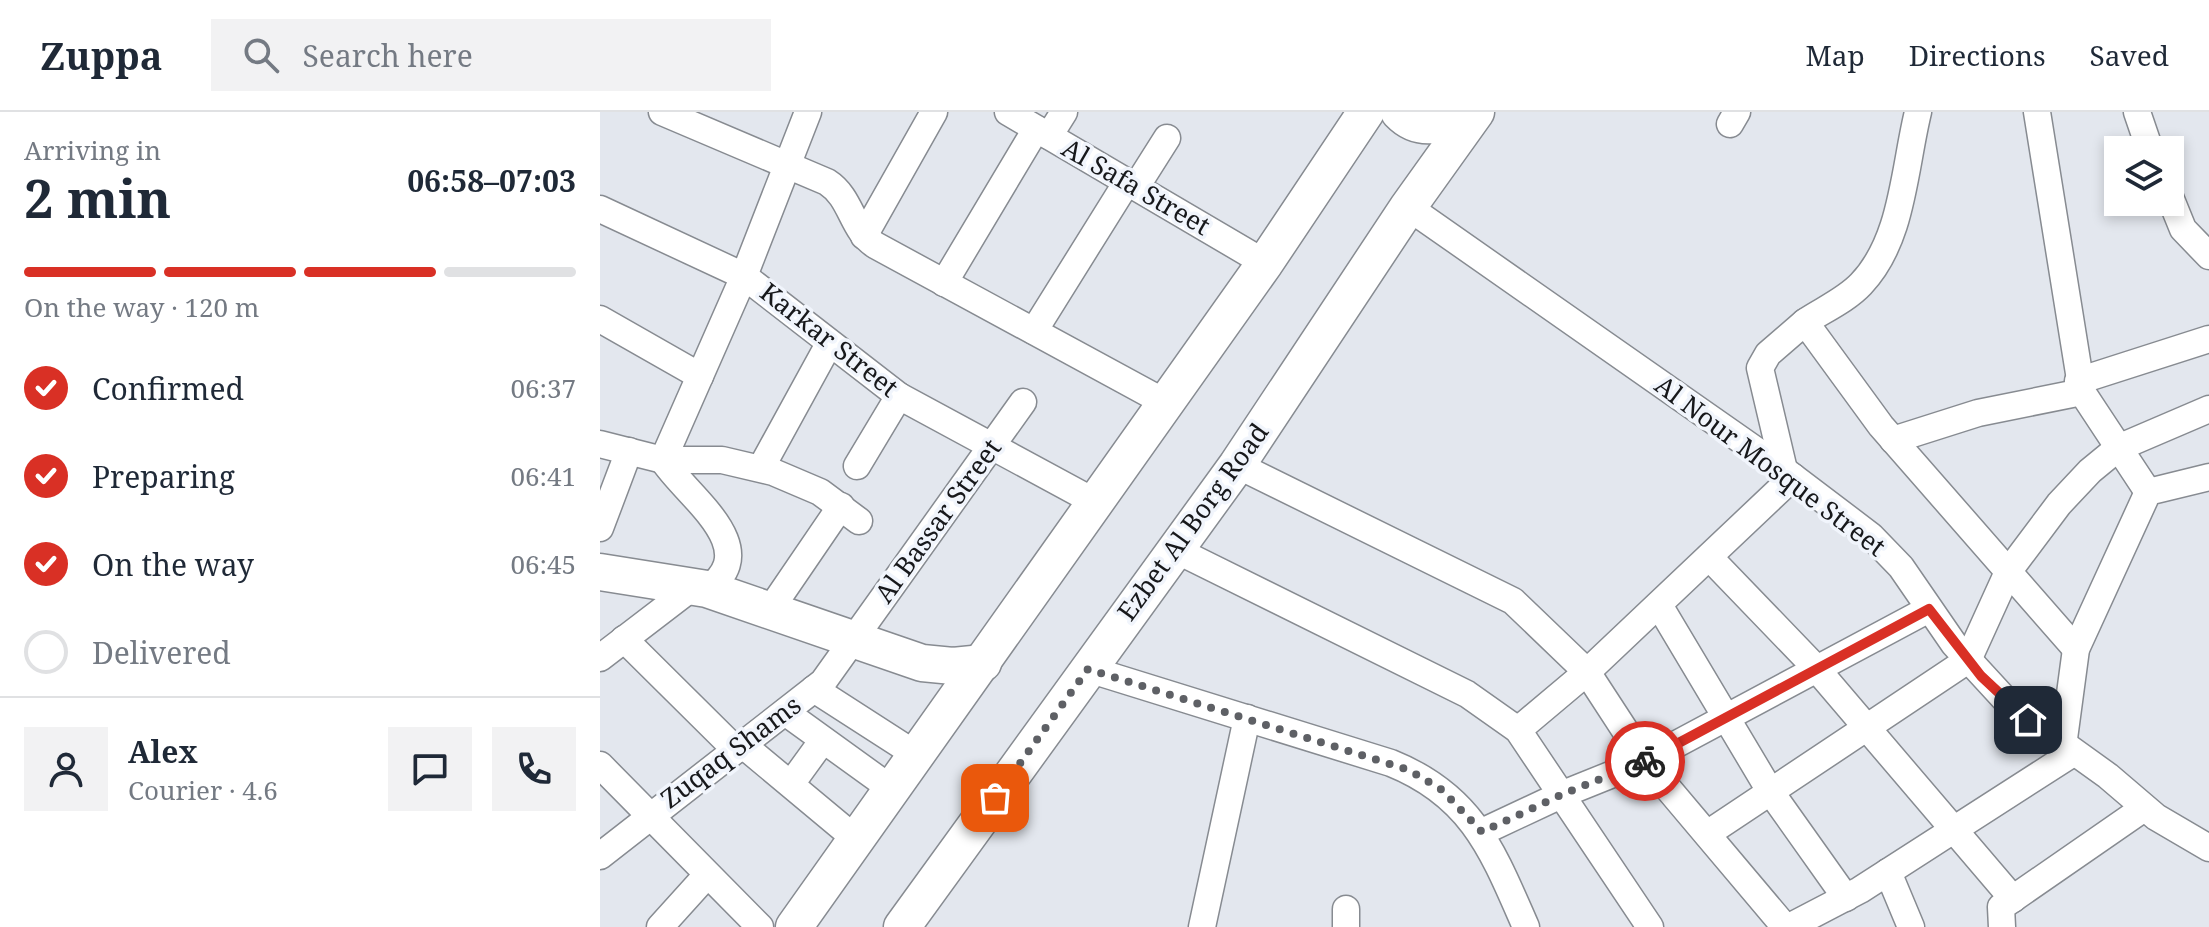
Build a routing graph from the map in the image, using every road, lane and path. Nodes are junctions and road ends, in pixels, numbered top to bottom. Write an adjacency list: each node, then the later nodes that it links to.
1 (662, 112): 12 (street)
2 (808, 112): 16 (street)
3 (934, 112): 21 (street)
4 (1008, 112): 13 (street, Al Safa Street)
5 (1064, 112): 13 (street)
6 (1366, 112): 23 (street)
7 (1399, 112): 8 (street)
8 (1475, 112): 18 (street, Ezbet Al Borg Road)
9 (1918, 112): 27 (street)
10 (2037, 112): 32 (street)
11 (2137, 112): 14 (street)
12 (696, 119): 16 (street)
13 (1043, 132): 17 (street, Al Safa Street); 25 (street)
14 (2145, 136)
15 (1167, 138): 17 (street)
16 (787, 165): 21 (street); 24 (street)
17 (1132, 185): 23 (street, Al Safa Street); 28 (street)
18 (1408, 207): 43 (street, Ezbet Al Borg Road); 46 (street, Al Nour Mosque Street)
19 (600, 209): 24 (street, Karkar Street)
20 (2178, 216): 22 (street)
21 (864, 236): 25 (street)
22 (2209, 256)
23 (1265, 263): 35 (street)
24 (744, 276): 30 (street, Karkar Street); 31 (street)
25 (944, 283): 28 (street)
26 (600, 319): 31 (street)
27 (1805, 322): 37 (street); 46 (street)
28 (1034, 331): 35 (street)
29 (2209, 339): 32 (street)
30 (829, 344): 33 (street, Karkar Street); 45 (street)
31 (700, 376): 42 (street)
32 (2080, 387): 37 (street); 40 (street)
33 (899, 396): 39 (street, Karkar Street); 44 (street)
34 (1023, 402): 39 (street, Al Bassar Street)
35 (1166, 403): 49 (street)
36 (2209, 409): 40 (street)
37 (1893, 440): 54 (street)
38 (600, 444): 41 (street)
39 (992, 446): 49 (street, Karkar Street); 60 (street, Al Bassar Street)
40 (2118, 448): 48 (street); 54 (street)
41 (629, 451): 42 (street); 50 (street)
42 (663, 460): 45 (street); 55 (street)
43 (1237, 465): 51 (street, Ezbet Al Borg Road); 67 (street)
44 (857, 466)
45 (761, 468): 58 (street)
46 (1789, 473): 52 (street); 57 (street, Al Nour Mosque Street)
47 (2209, 477): 48 (street)
48 (2148, 492): 61 (street)
49 (1095, 502): 64 (street)
50 (600, 528)
51 (1174, 549): 66 (street, Ezbet Al Borg Road); 73 (street)
52 (1709, 557): 56 (street); 65 (street)
53 (600, 572): 55 (street)
54 (2008, 572): 61 (street); 63 (street)
55 (701, 588): 58 (street); 59 (street)
56 (1659, 605): 67 (street); 71 (street)
57 (1929, 609): 63 (street, Al Nour Mosque Street); 65 (street)
58 (770, 610): 60 (street)
59 (624, 639): 62 (street); 75 (street)
60 (853, 640): 64 (street); 68 (street, Zuqaq Shams)
61 (2076, 649): 76 (street)
62 (600, 658)
63 (1968, 660): 72 (street); 76 (street, Al Nour Mosque Street)
64 (983, 663): 77 (street)
65 (1815, 667): 71 (street); 72 (street)
66 (1088, 669): 70 (street); 99 (street, Ezbet Al Borg Road)
67 (1587, 672): 73 (street); 78 (street)
68 (814, 689): 69 (street, Zuqaq Shams); 77 (street)
69 (785, 712): 74 (street); 75 (street, Zuqaq Shams)
70 (1247, 718): 87 (street); 100 (street)
71 (1726, 719): 78 (street); 82 (street)
72 (1865, 728): 82 (street); 86 (street)
73 (1518, 730): 83 (street)
74 (823, 740): 80 (street); 81 (street)
75 (740, 747): 80 (street); 85 (street, Zuqaq Shams)
76 (2068, 749): 84 (street, Al Nour Mosque Street); 86 (street)
77 (918, 756): 81 (street)
78 (1645, 761): 83 (street); 88 (street)
79 (600, 765): 85 (street)
80 (791, 784): 89 (street)
81 (893, 790): 89 (street)
82 (1770, 791): 88 (street); 94 (street)
83 (1563, 794): 87 (street); 102 (street)
84 (2144, 808): 90 (street, Al Nour Mosque Street); 95 (street)
85 (649, 815): 91 (street, Zuqaq Shams); 93 (street)
86 (1953, 831): 92 (street); 95 (street)
87 (1482, 832): 101 (street)
88 (1707, 834): 103 (street)
89 (857, 840): 98 (street)
90 (2209, 848)
91 (600, 856)
92 (1888, 872): 94 (street); 104 (street)
93 (707, 875): 96 (street); 97 (street)
94 (1846, 898): 103 (street)
95 (2013, 899): 105 (street)
96 (660, 927)
97 (760, 927)
98 (794, 927)
99 (902, 927)
100 (1202, 927)
101 (1526, 927)
102 (1650, 927)
103 (1787, 927)
104 (1911, 927)
105 (2002, 927)

